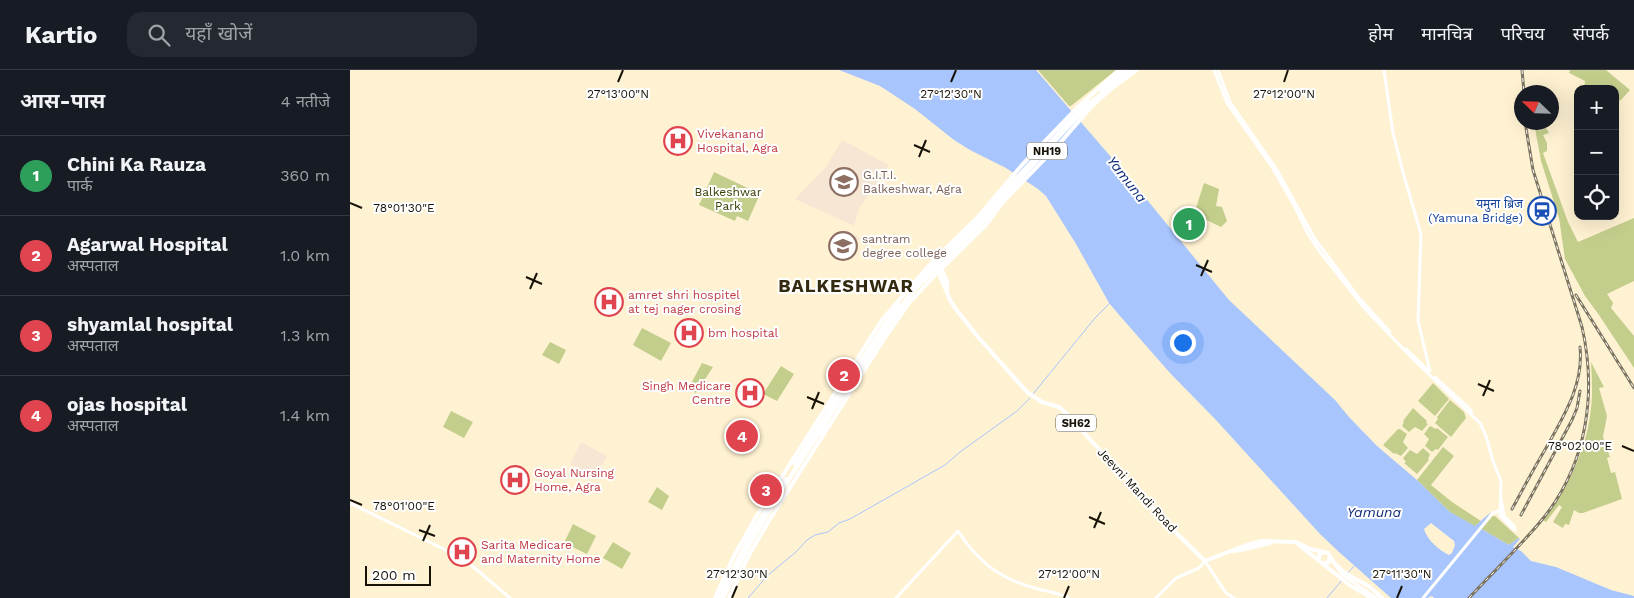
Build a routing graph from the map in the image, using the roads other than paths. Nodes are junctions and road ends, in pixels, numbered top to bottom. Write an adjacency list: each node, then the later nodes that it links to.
1 (1119, 70): 7 (main road)
2 (1124, 70): 8 (highway, NH19)
3 (1132, 70): 8 (highway, NH19)
4 (1138, 70): 8 (main road)
5 (1216, 70): 18 (main road); 20 (main road)
6 (1384, 70): 18 (main road)
7 (1108, 78): 9 (highway); 10 (main road)
8 (1117, 80): 9 (highway, NH19); 10 (main road)
9 (1106, 88): 10 (highway, NH19)
10 (989, 211): 11 (highway, NH19)
11 (947, 255): 12 (main road); 13 (main road); 14 (highway, NH19)
12 (935, 260): 13 (main road, Jeevni Mandi Road / SH62); 14 (main road)
13 (940, 270): 15 (main road); 32 (main road, Jeevni Mandi Road / SH62)
14 (925, 275): 15 (main road); 16 (highway, NH19); 17 (main road); 23 (highway, NH19)
15 (933, 278): 22 (main road)
16 (871, 345): 17 (highway); 21 (highway, NH19)
17 (859, 356): 19 (main road)
18 (1430, 372): 20 (main road)
19 (833, 396): 21 (highway); 36 (main road)
20 (1471, 413): 25 (main road)
21 (826, 417): 27 (highway, NH19)
22 (830, 425): 23 (highway); 39 (main road)
23 (815, 438): 27 (highway, NH19)
24 (350, 503): 35 (main road)
25 (1501, 510): 26 (main road); 47 (main road)
26 (1506, 521)
27 (754, 533): 37 (highway, NH19); 38 (highway, NH19)
28 (1231, 551): 29 (main road); 31 (main road); 32 (main road)
29 (1324, 552): 30 (main road); 31 (main road)
30 (1330, 556): 33 (main road); 34 (main road)
31 (1319, 559): 33 (main road)
32 (1205, 561): 42 (main road); 43 (main road)
33 (1324, 564): 34 (main road)
34 (1345, 577): 44 (main road); 45 (main road); 46 (main road)
35 (510, 598)
36 (715, 598)
37 (719, 598)
38 (723, 598)
39 (729, 598)
40 (896, 598): 41 (main road)
41 (1069, 598)
42 (1156, 598)
43 (1234, 598)
44 (1372, 598)
45 (1376, 598)
46 (1382, 598)
47 (1423, 598)

